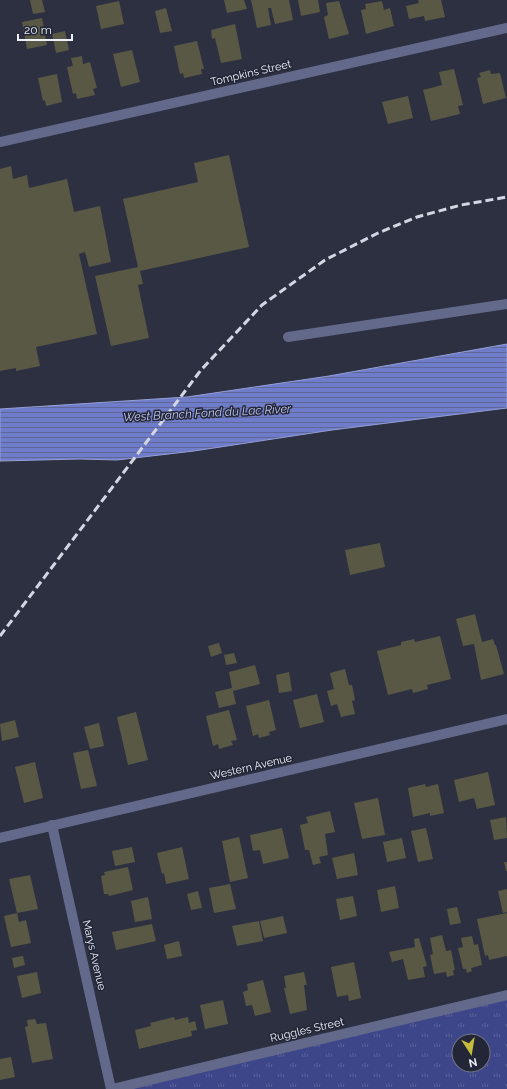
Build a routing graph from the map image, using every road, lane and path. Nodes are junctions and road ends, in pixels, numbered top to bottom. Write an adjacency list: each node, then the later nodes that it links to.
1 (507, 28): 2 (street, Tompkins Street)
2 (0, 142)
3 (507, 304): 4 (street)
4 (288, 337)
5 (507, 719): 6 (street, Western Avenue)
6 (52, 825): 7 (street, Western Avenue); 9 (street, Marys Avenue)
7 (0, 838)
8 (507, 995): 9 (street, Ruggles Street)
9 (112, 1089)

